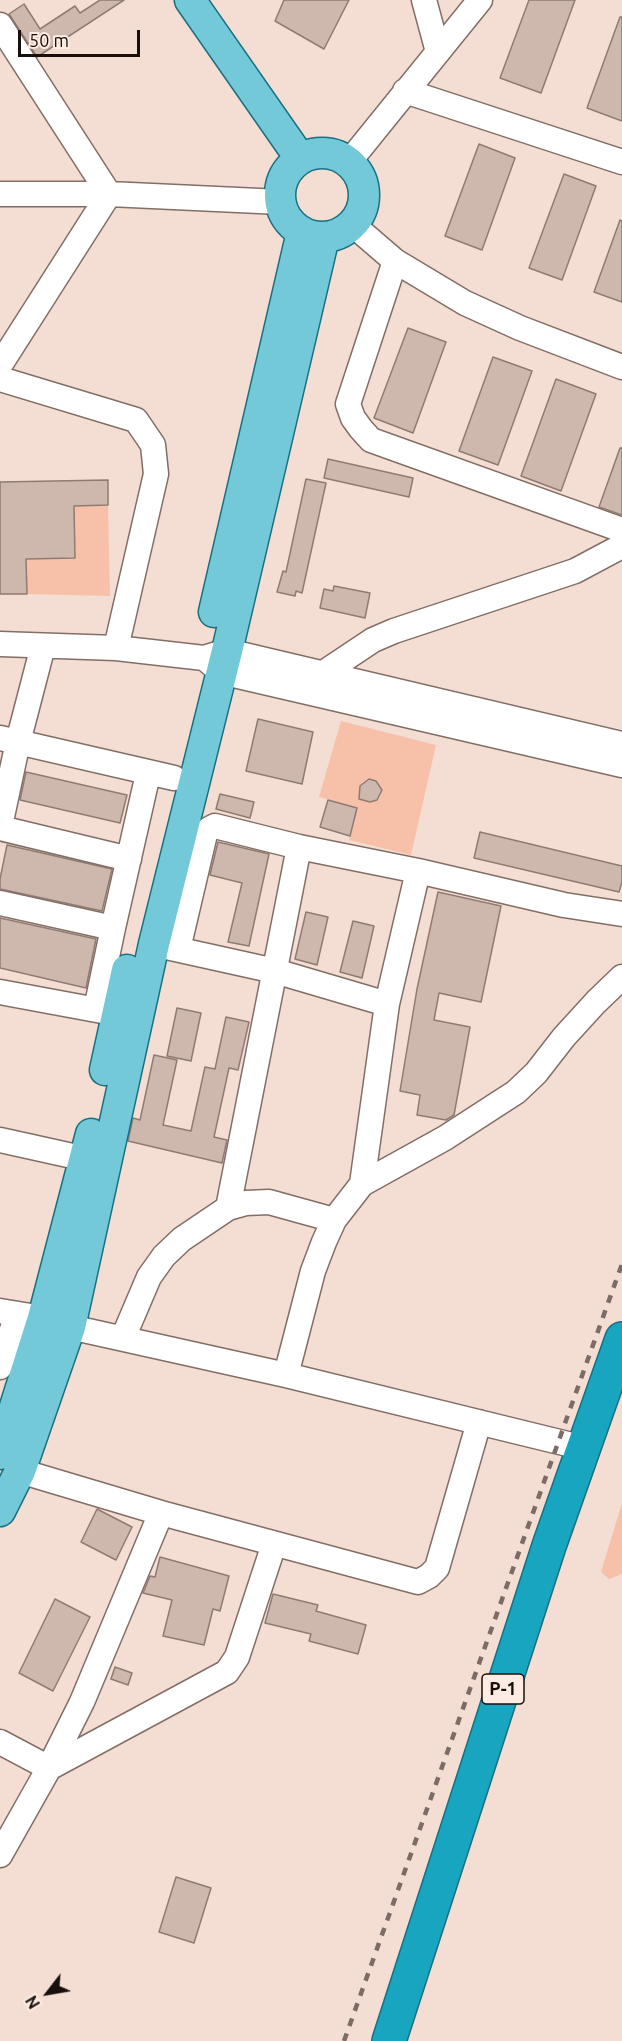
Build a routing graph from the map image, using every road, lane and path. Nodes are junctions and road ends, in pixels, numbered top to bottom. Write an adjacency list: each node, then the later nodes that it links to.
1 (190, 0): 7 (main road)
2 (424, 0): 5 (street)
3 (480, 0): 5 (street)
4 (0, 25): 11 (street)
5 (438, 52): 6 (street)
6 (405, 92): 8 (street); 9 (street)
7 (300, 159): 8 (main road); 12 (main road)
8 (349, 162): 13 (main road)
9 (622, 162)
10 (0, 194): 11 (street)
11 (109, 194): 12 (street); 16 (street)
12 (280, 202): 14 (main road)
13 (352, 224): 14 (main road); 15 (street)
14 (313, 234): 24 (main road)
15 (395, 261): 17 (street); 19 (street)
16 (0, 365)
17 (622, 367)
18 (0, 379): 23 (street)
19 (622, 530)
20 (622, 546): 25 (street)
21 (0, 644): 22 (street)
22 (43, 646): 23 (street); 26 (street)
23 (116, 648): 24 (street)
24 (217, 660): 25 (street); 28 (street); 29 (main road); 37 (main road)
25 (322, 674): 27 (street)
26 (9, 740): 29 (street); 30 (street)
27 (622, 744)
28 (622, 765)
29 (161, 776): 32 (street); 42 (main road)
30 (0, 827): 32 (street)
31 (299, 847): 33 (street); 37 (street); 38 (street)
32 (129, 859): 36 (street)
33 (418, 871): 35 (street); 41 (street)
34 (0, 903): 36 (street)
35 (622, 914)
36 (113, 928): 42 (street)
37 (166, 947): 38 (street); 42 (main road)
38 (275, 971): 41 (street); 46 (street)
39 (622, 977): 45 (street)
40 (0, 992): 42 (street)
41 (387, 1004): 45 (street)
42 (117, 1013): 44 (main road); 48 (main road)
43 (0, 1140): 44 (street)
44 (86, 1159): 48 (main road)
45 (362, 1184): 47 (street)
46 (228, 1208): 47 (street); 49 (street)
47 (334, 1220): 52 (street)
48 (33, 1318): 49 (street); 51 (street); 55 (main road)
49 (123, 1338): 52 (street)
50 (622, 1339): 54 (highway, P-1)
51 (0, 1366)
52 (286, 1375): 53 (street)
53 (479, 1422): 54 (street); 58 (street)
54 (584, 1448): 62 (highway, P-1)
55 (10, 1462): 56 (main road); 57 (street)
56 (0, 1511)
57 (161, 1513): 58 (street); 60 (street)
58 (274, 1544): 60 (street)
59 (0, 1742): 60 (street)
60 (49, 1768): 61 (street)
61 (0, 1855)
62 (389, 2041)

